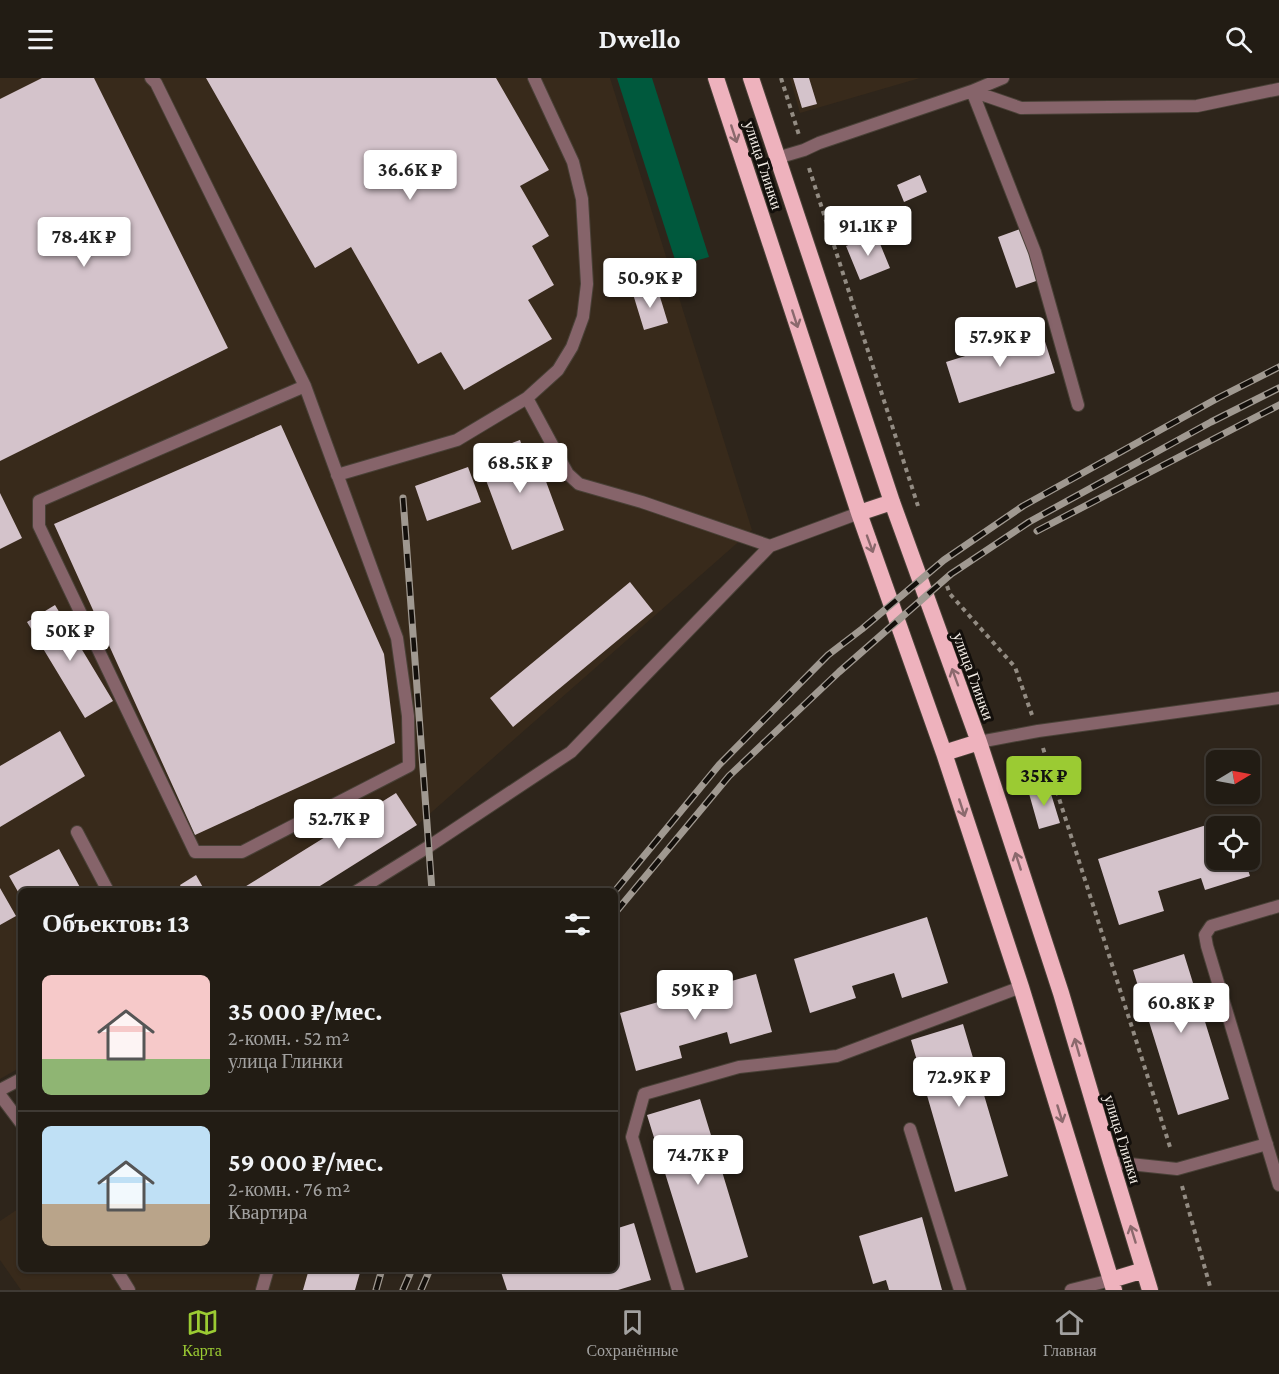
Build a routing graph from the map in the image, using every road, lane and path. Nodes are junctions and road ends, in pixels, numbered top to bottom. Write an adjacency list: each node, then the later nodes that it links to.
1 (151, 78): 11 (lane)
2 (534, 78): 12 (lane)
3 (716, 78): 17 (highway, улица Глинки, one-way to 17)
4 (751, 78): 10 (highway, улица Глинки)
5 (781, 78): 9 (path)
6 (1003, 78): 8 (lane)
7 (1279, 89): 8 (lane)
8 (972, 91): 9 (lane); 13 (lane)
9 (804, 150): 10 (lane); 16 (path)
10 (777, 158): 15 (highway, улица Глинки)
11 (305, 386): 14 (lane); 14 (lane)
12 (527, 398): 14 (lane); 18 (lane)
13 (1078, 405)
14 (337, 476)
15 (892, 502): 17 (highway); 22 (highway, улица Глинки, one-way to 15)
16 (920, 512)
17 (859, 513): 18 (lane); 23 (highway, улица Глинки, one-way to 23)
18 (770, 546): 26 (lane)
19 (946, 584): 21 (path)
20 (1279, 698): 21 (lane)
21 (1038, 731): 22 (lane); 36 (path)
22 (979, 742): 23 (highway); 35 (highway, улица Глинки, one-way to 22)
23 (944, 753): 28 (highway, улица Глинки, one-way to 28)
24 (76, 832): 25 (lane)
25 (106, 888)
26 (362, 888)
27 (1279, 906): 34 (lane)
28 (1021, 987): 41 (highway, улица Глинки, one-way to 41); 44 (lane)
29 (18, 1081): 30 (lane)
30 (0, 1090)
31 (0, 1095): 32 (lane)
32 (18, 1119)
33 (910, 1129): 45 (lane)
34 (1267, 1144): 36 (lane); 37 (lane)
35 (1111, 1162): 36 (lane); 38 (highway, улица Глинки, one-way to 35)
36 (1177, 1169): 48 (path)
37 (1279, 1185)
38 (1144, 1270): 41 (highway); 47 (highway, улица Глинки)
39 (118, 1272): 42 (lane)
40 (267, 1272): 43 (lane)
41 (1113, 1285): 46 (lane)
42 (129, 1290)
43 (262, 1290)
44 (678, 1290)
45 (960, 1290)
46 (1071, 1290)
47 (1150, 1290)
48 (1211, 1290)

